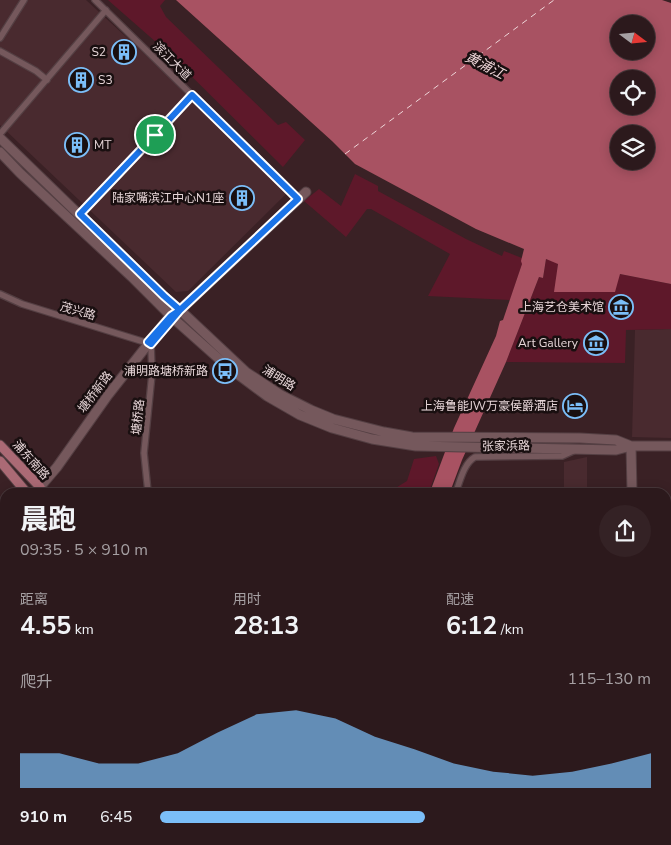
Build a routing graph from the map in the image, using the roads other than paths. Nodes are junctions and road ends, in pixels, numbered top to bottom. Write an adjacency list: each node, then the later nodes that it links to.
1 (24, 0): 4 (street)
2 (96, 0): 3 (street, 滨江大道)
3 (106, 10): 6 (street); 7 (street, 滨江大道)
4 (0, 38)
5 (0, 51): 6 (street)
6 (47, 80): 8 (street)
7 (192, 95): 12 (street, 滨江大道); 13 (street)
8 (0, 134)
9 (0, 138): 13 (main road, 浦明路)
10 (0, 152): 16 (main road, 浦明路)
11 (306, 192): 12 (main road, 塘桥新路)
12 (298, 199): 15 (main road, 塘桥新路)
13 (80, 214): 15 (main road, 浦明路)
14 (0, 294): 17 (street, 茂兴路)
15 (180, 310): 16 (main road, 塘桥新路); 18 (main road, 浦明路)
16 (172, 317): 17 (main road, 塘桥新路); 18 (main road, 浦明路)
17 (150, 343): 26 (main road, 塘桥新路); 27 (street, 塘桥路)
18 (427, 442): 20 (main road, 浦明路); 22 (main road, 浦明路)
19 (0, 445): 25 (main road, 浦东南路)
20 (632, 446): 21 (main road, 浦明路); 22 (main road, 浦明路); 29 (main road)
21 (671, 446)
22 (577, 449): 28 (street, 张家浜路)
23 (0, 461): 24 (main road, 浦东南路)
24 (23, 488)
25 (37, 488)
26 (42, 488)
27 (148, 488)
28 (458, 488)
29 (632, 488)

